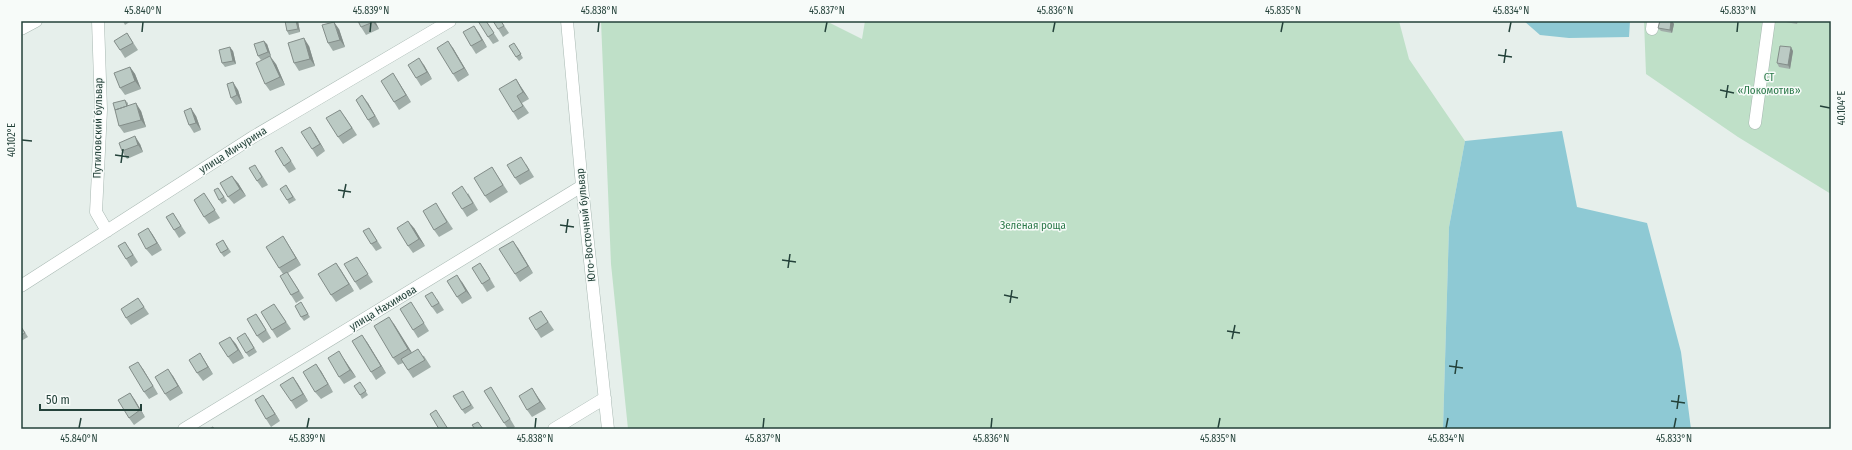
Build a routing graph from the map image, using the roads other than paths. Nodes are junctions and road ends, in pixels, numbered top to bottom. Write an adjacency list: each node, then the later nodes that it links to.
1 (36, 21): 6 (street)
2 (98, 21): 9 (street, Путиловский бульвар)
3 (450, 21): 9 (street, улица Мичурина)
4 (567, 21): 8 (street, Юго-Восточный бульвар)
5 (1769, 21): 7 (street)
6 (21, 29)
7 (1754, 123)
8 (582, 186): 11 (street, Юго-Восточный бульвар); 12 (street, улица Нахимова)
9 (107, 231): 10 (street, улица Мичурина)
10 (21, 286)
11 (605, 398): 13 (street); 14 (street, Юго-Восточный бульвар)
12 (184, 429)
13 (554, 429)
14 (608, 429)

